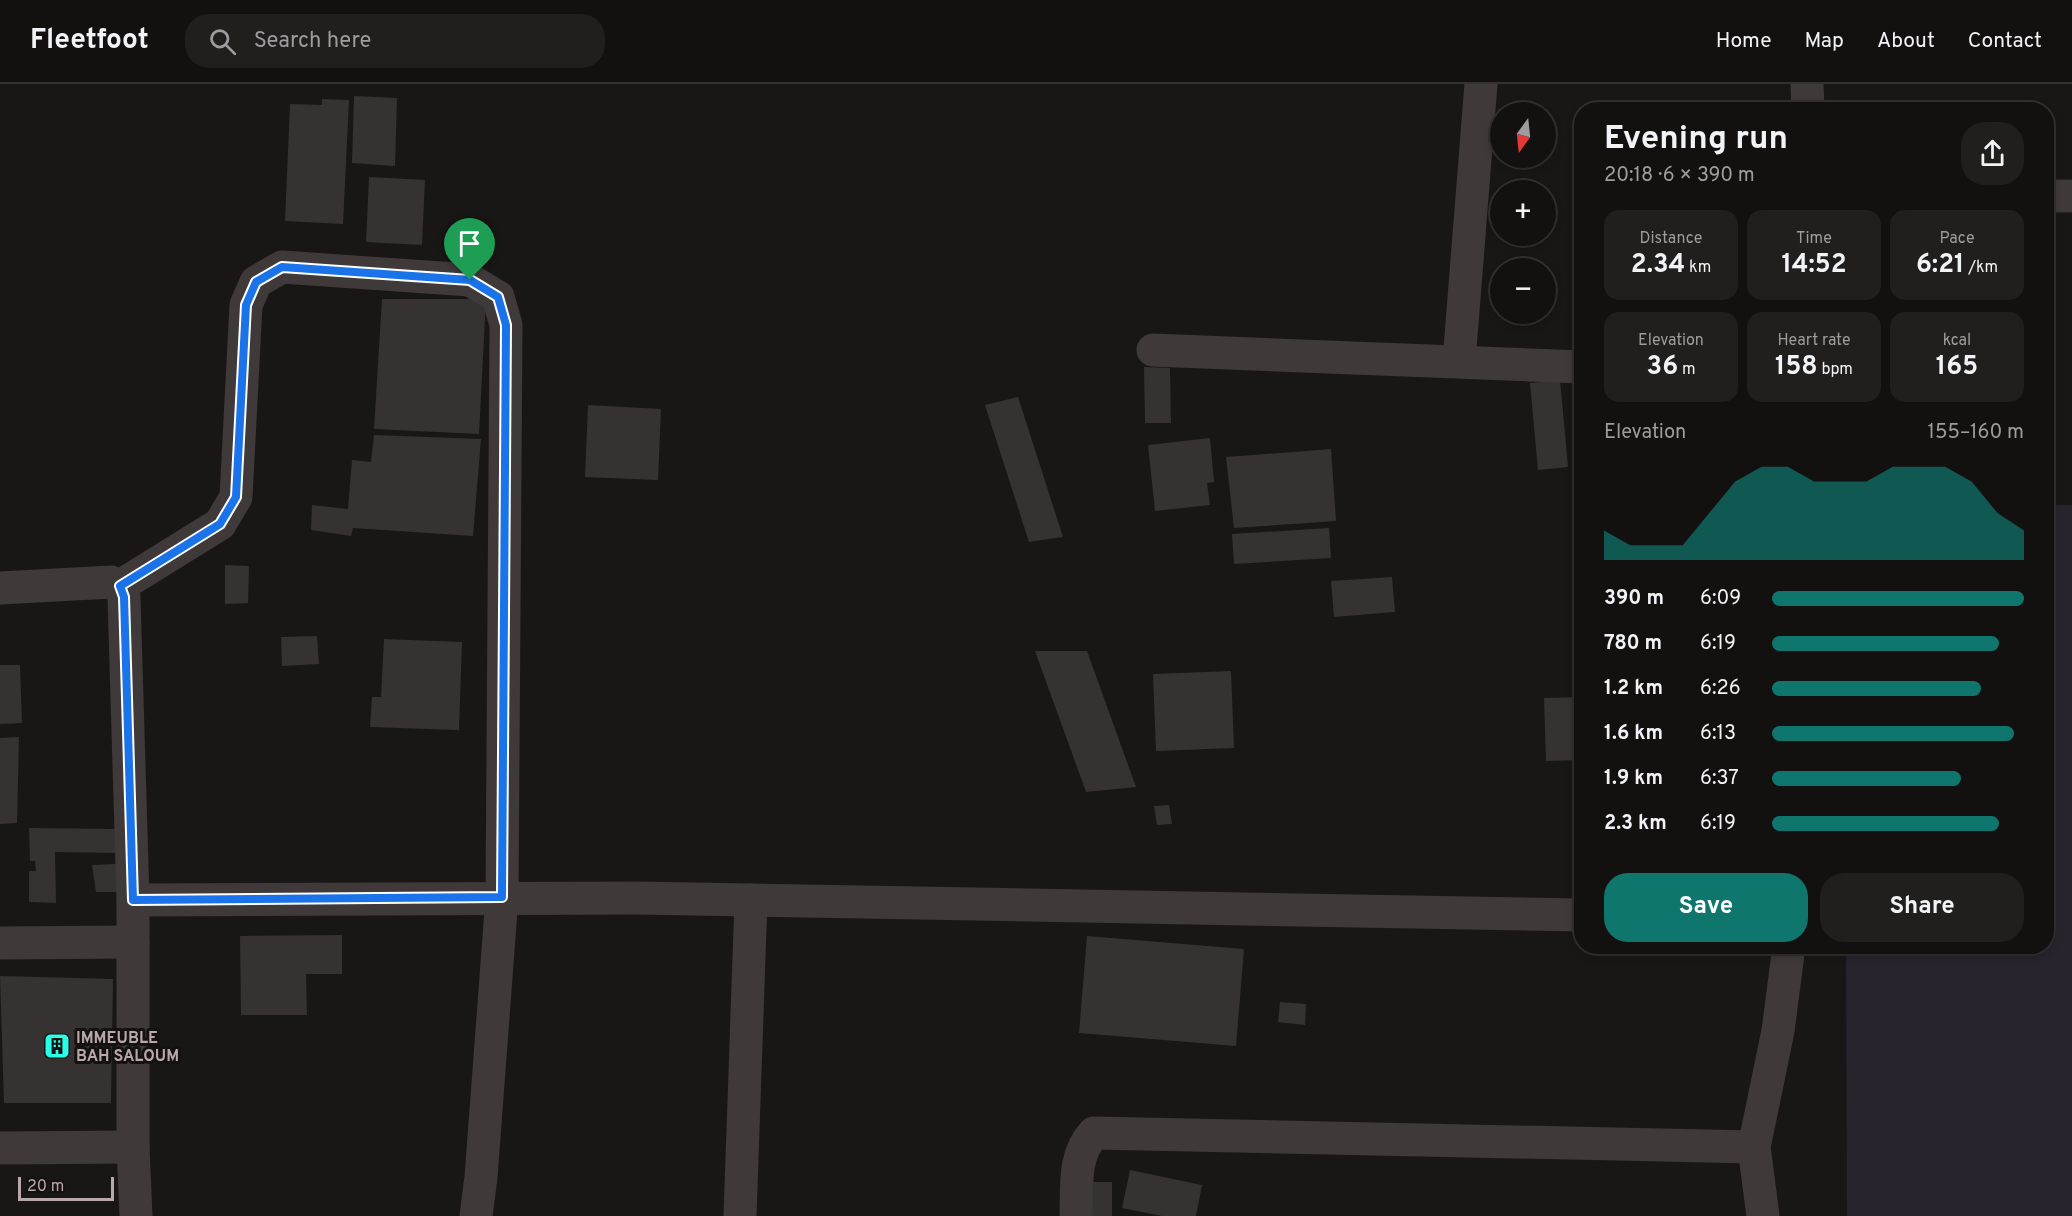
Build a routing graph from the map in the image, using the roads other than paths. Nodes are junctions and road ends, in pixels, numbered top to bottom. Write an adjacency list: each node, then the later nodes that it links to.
1 (1481, 84): 7 (street)
2 (1807, 84): 3 (street)
3 (1808, 102)
4 (2054, 196): 5 (street)
5 (2072, 196)
6 (1153, 350): 7 (street)
7 (1459, 361): 8 (street)
8 (1574, 367)
9 (120, 586): 10 (street); 11 (street); 12 (street)
10 (0, 588)
11 (502, 897): 12 (street); 13 (street); 22 (street)
12 (133, 900): 15 (street)
13 (752, 900): 14 (street); 23 (street)
14 (1574, 915)
15 (133, 942): 16 (street); 18 (street)
16 (0, 943)
17 (1788, 954): 19 (street)
18 (133, 1147): 20 (street); 21 (street)
19 (1754, 1147): 24 (street); 25 (street)
20 (0, 1148)
21 (136, 1216)
22 (476, 1216)
23 (740, 1216)
24 (1076, 1216)
25 (1763, 1216)

